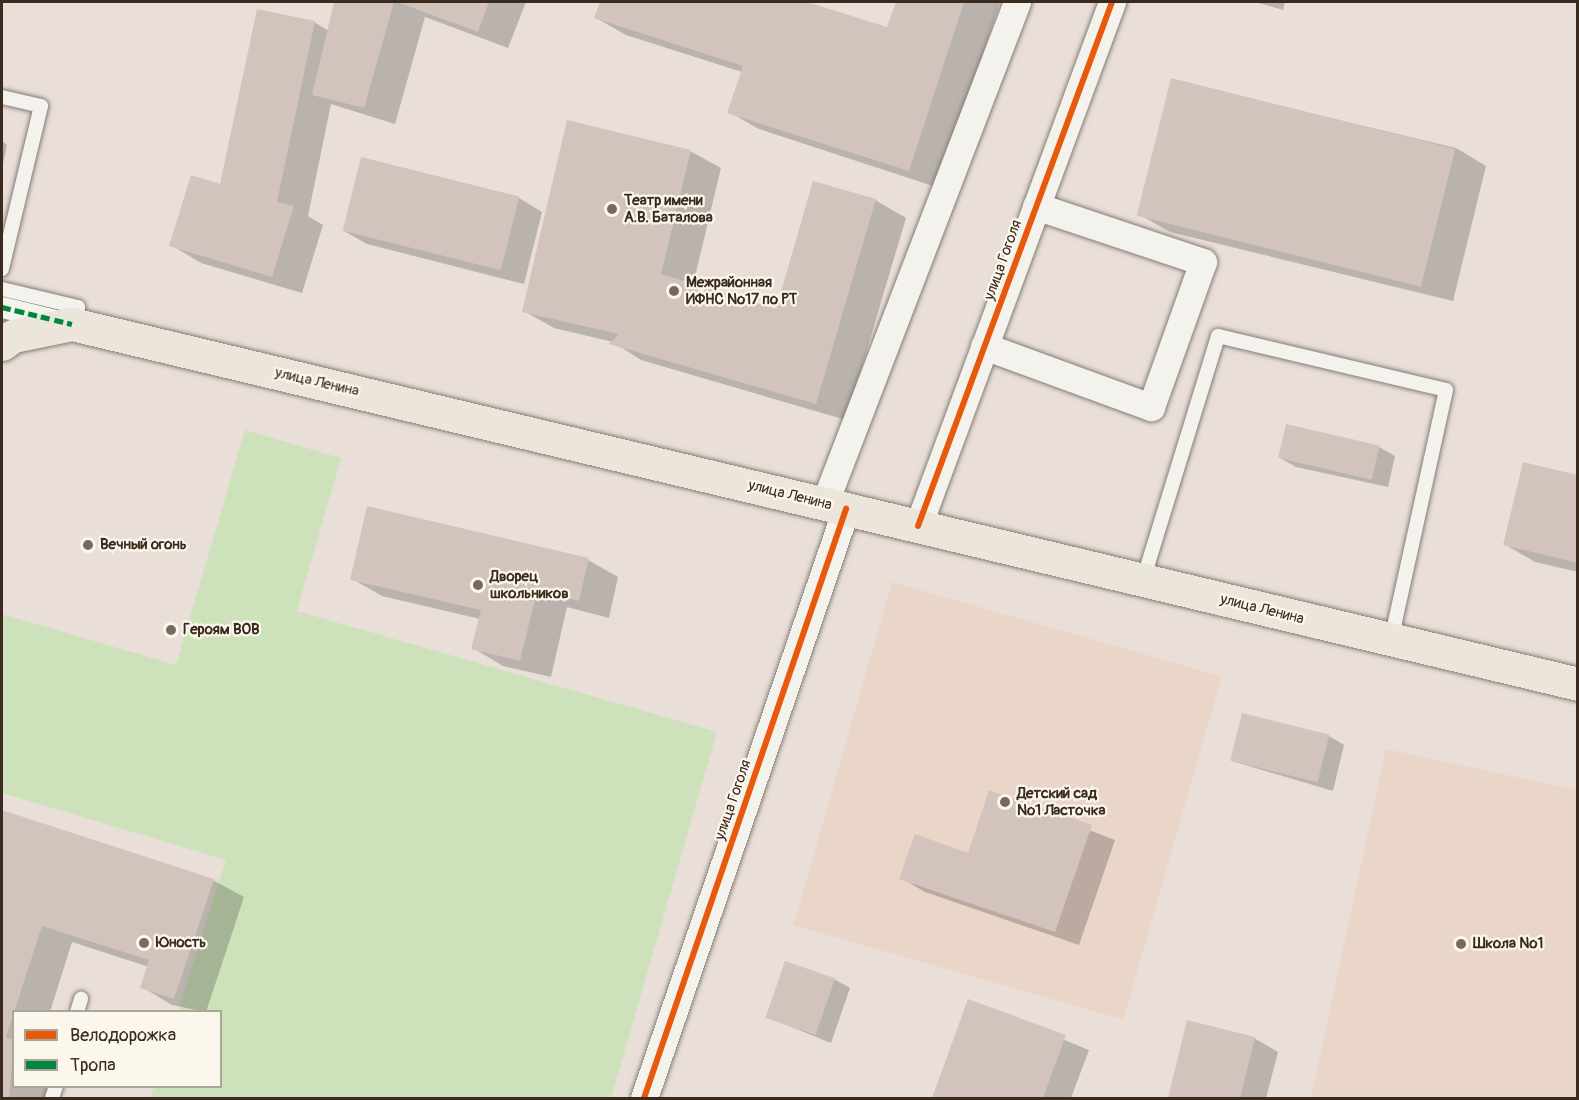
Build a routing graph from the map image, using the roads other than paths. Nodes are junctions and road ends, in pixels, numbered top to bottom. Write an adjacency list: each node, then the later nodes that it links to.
1 (1017, 2): 11 (street, улица Гоголя)
2 (1112, 2): 4 (street, улица Гоголя)
3 (2, 97): 5 (lane)
4 (1036, 206): 10 (street, улица Гоголя); 10 (street)
5 (2, 269)
6 (2, 289): 8 (lane)
7 (2, 307): 8 (street, улица Ленина)
8 (72, 324): 9 (main road); 11 (main road, улица Ленина)
9 (2, 344)
10 (984, 346): 12 (street, улица Гоголя)
11 (835, 506): 12 (main road, улица Ленина); 16 (street, улица Гоголя)
12 (918, 526): 13 (main road, улица Ленина)
13 (1143, 580): 14 (main road, улица Ленина); 14 (lane)
14 (1391, 640): 15 (main road, улица Ленина)
15 (1578, 684)
16 (644, 1098)

